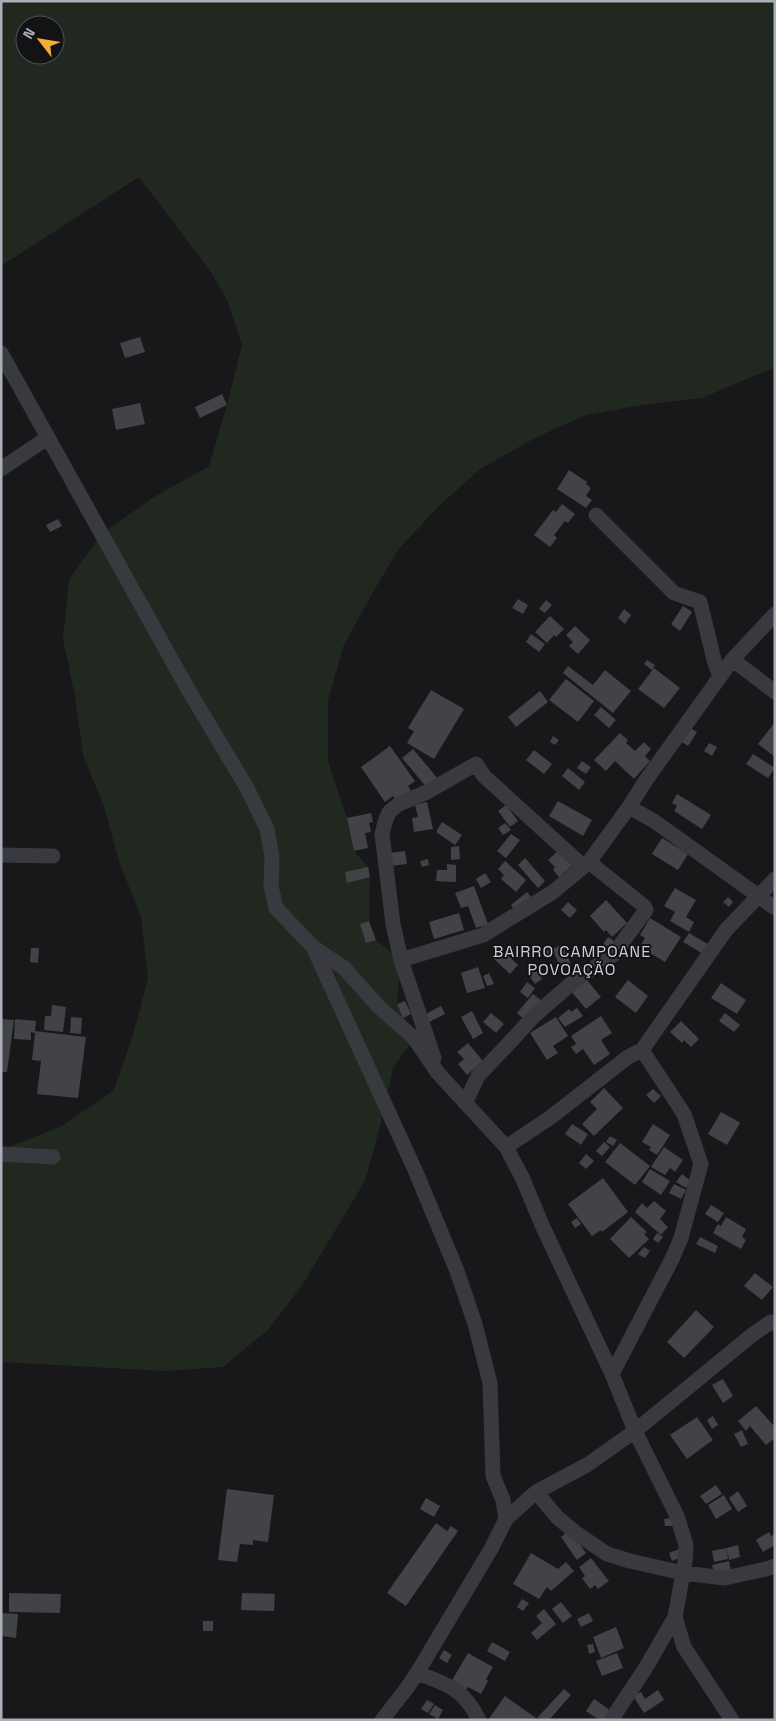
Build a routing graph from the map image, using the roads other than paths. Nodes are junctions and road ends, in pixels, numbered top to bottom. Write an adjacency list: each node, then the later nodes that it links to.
1 (1, 353): 2 (street)
2 (47, 438): 3 (street); 16 (street)
3 (1, 470)
4 (596, 515): 7 (street)
5 (775, 614): 6 (street)
6 (733, 660): 7 (street); 8 (street)
7 (720, 676): 9 (street)
8 (775, 692)
9 (629, 807): 12 (street); 14 (street)
10 (1, 855): 11 (street)
11 (53, 856)
12 (586, 864): 17 (street); 17 (street); 20 (street)
13 (775, 879): 14 (street)
14 (758, 896): 15 (street); 18 (street)
15 (775, 908)
16 (312, 948): 19 (street); 28 (street)
17 (401, 960): 19 (street)
18 (642, 1050): 21 (street); 25 (street)
19 (438, 1073): 20 (street)
20 (466, 1103): 21 (street)
21 (506, 1147): 25 (street)
22 (1, 1154): 23 (street)
23 (54, 1157)
24 (775, 1324): 26 (street)
25 (612, 1374): 26 (street)
26 (634, 1431): 27 (street); 30 (street)
27 (536, 1492): 28 (street); 30 (street)
28 (506, 1519): 32 (street)
29 (775, 1566): 30 (street)
30 (683, 1574): 31 (street)
31 (675, 1617): 35 (street); 36 (street)
32 (417, 1673): 33 (street); 34 (street)
33 (382, 1720)
34 (479, 1720)
35 (611, 1720)
36 (732, 1720)

